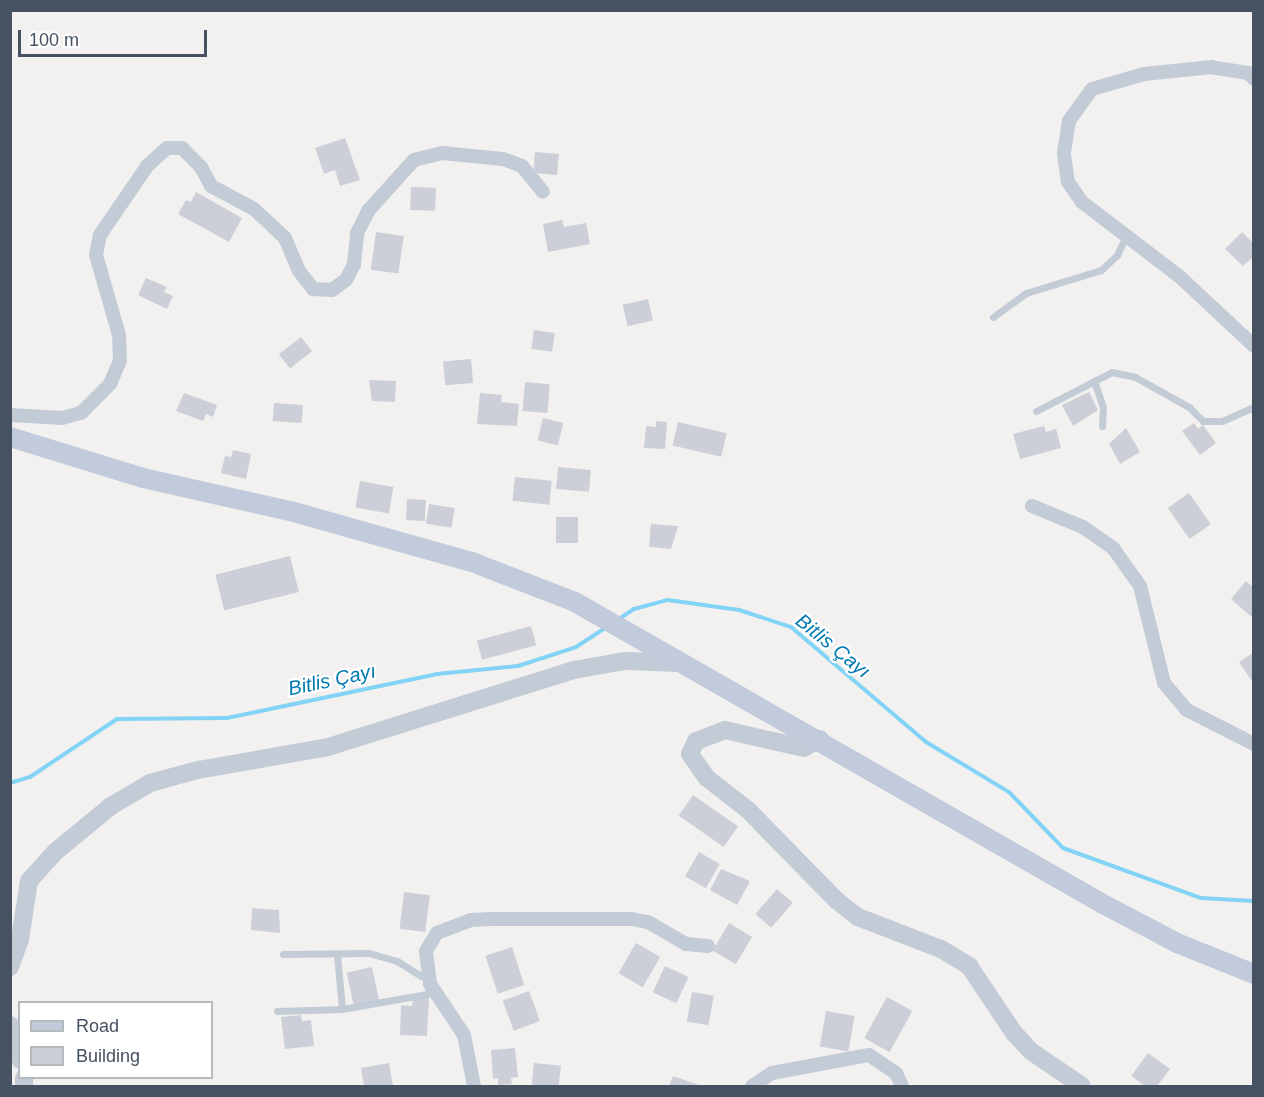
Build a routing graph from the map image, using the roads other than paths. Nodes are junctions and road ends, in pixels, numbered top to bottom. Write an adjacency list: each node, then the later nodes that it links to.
1 (1254, 79): 3 (street)
2 (543, 192): 9 (street)
3 (1127, 234): 4 (lane); 5 (street)
4 (993, 317)
5 (1254, 346)
6 (1094, 381): 7 (lane); 8 (lane); 10 (lane)
7 (1254, 407)
8 (1036, 411)
9 (10, 415)
10 (1102, 426)
11 (10, 437): 13 (main road)
12 (1032, 506): 15 (street)
13 (681, 663): 14 (main road); 19 (street)
14 (820, 739): 20 (main road); 30 (street)
15 (1254, 744)
16 (708, 946): 21 (street)
17 (283, 954): 18 (lane)
18 (337, 954): 21 (lane); 23 (lane)
19 (10, 967)
20 (1254, 974)
21 (428, 975): 22 (street)
22 (433, 993): 23 (lane); 27 (street)
23 (342, 1009): 24 (lane)
24 (277, 1011)
25 (10, 1025): 26 (street)
26 (18, 1053)
27 (474, 1086)
28 (752, 1086): 29 (street)
29 (902, 1086)
30 (1083, 1086)

